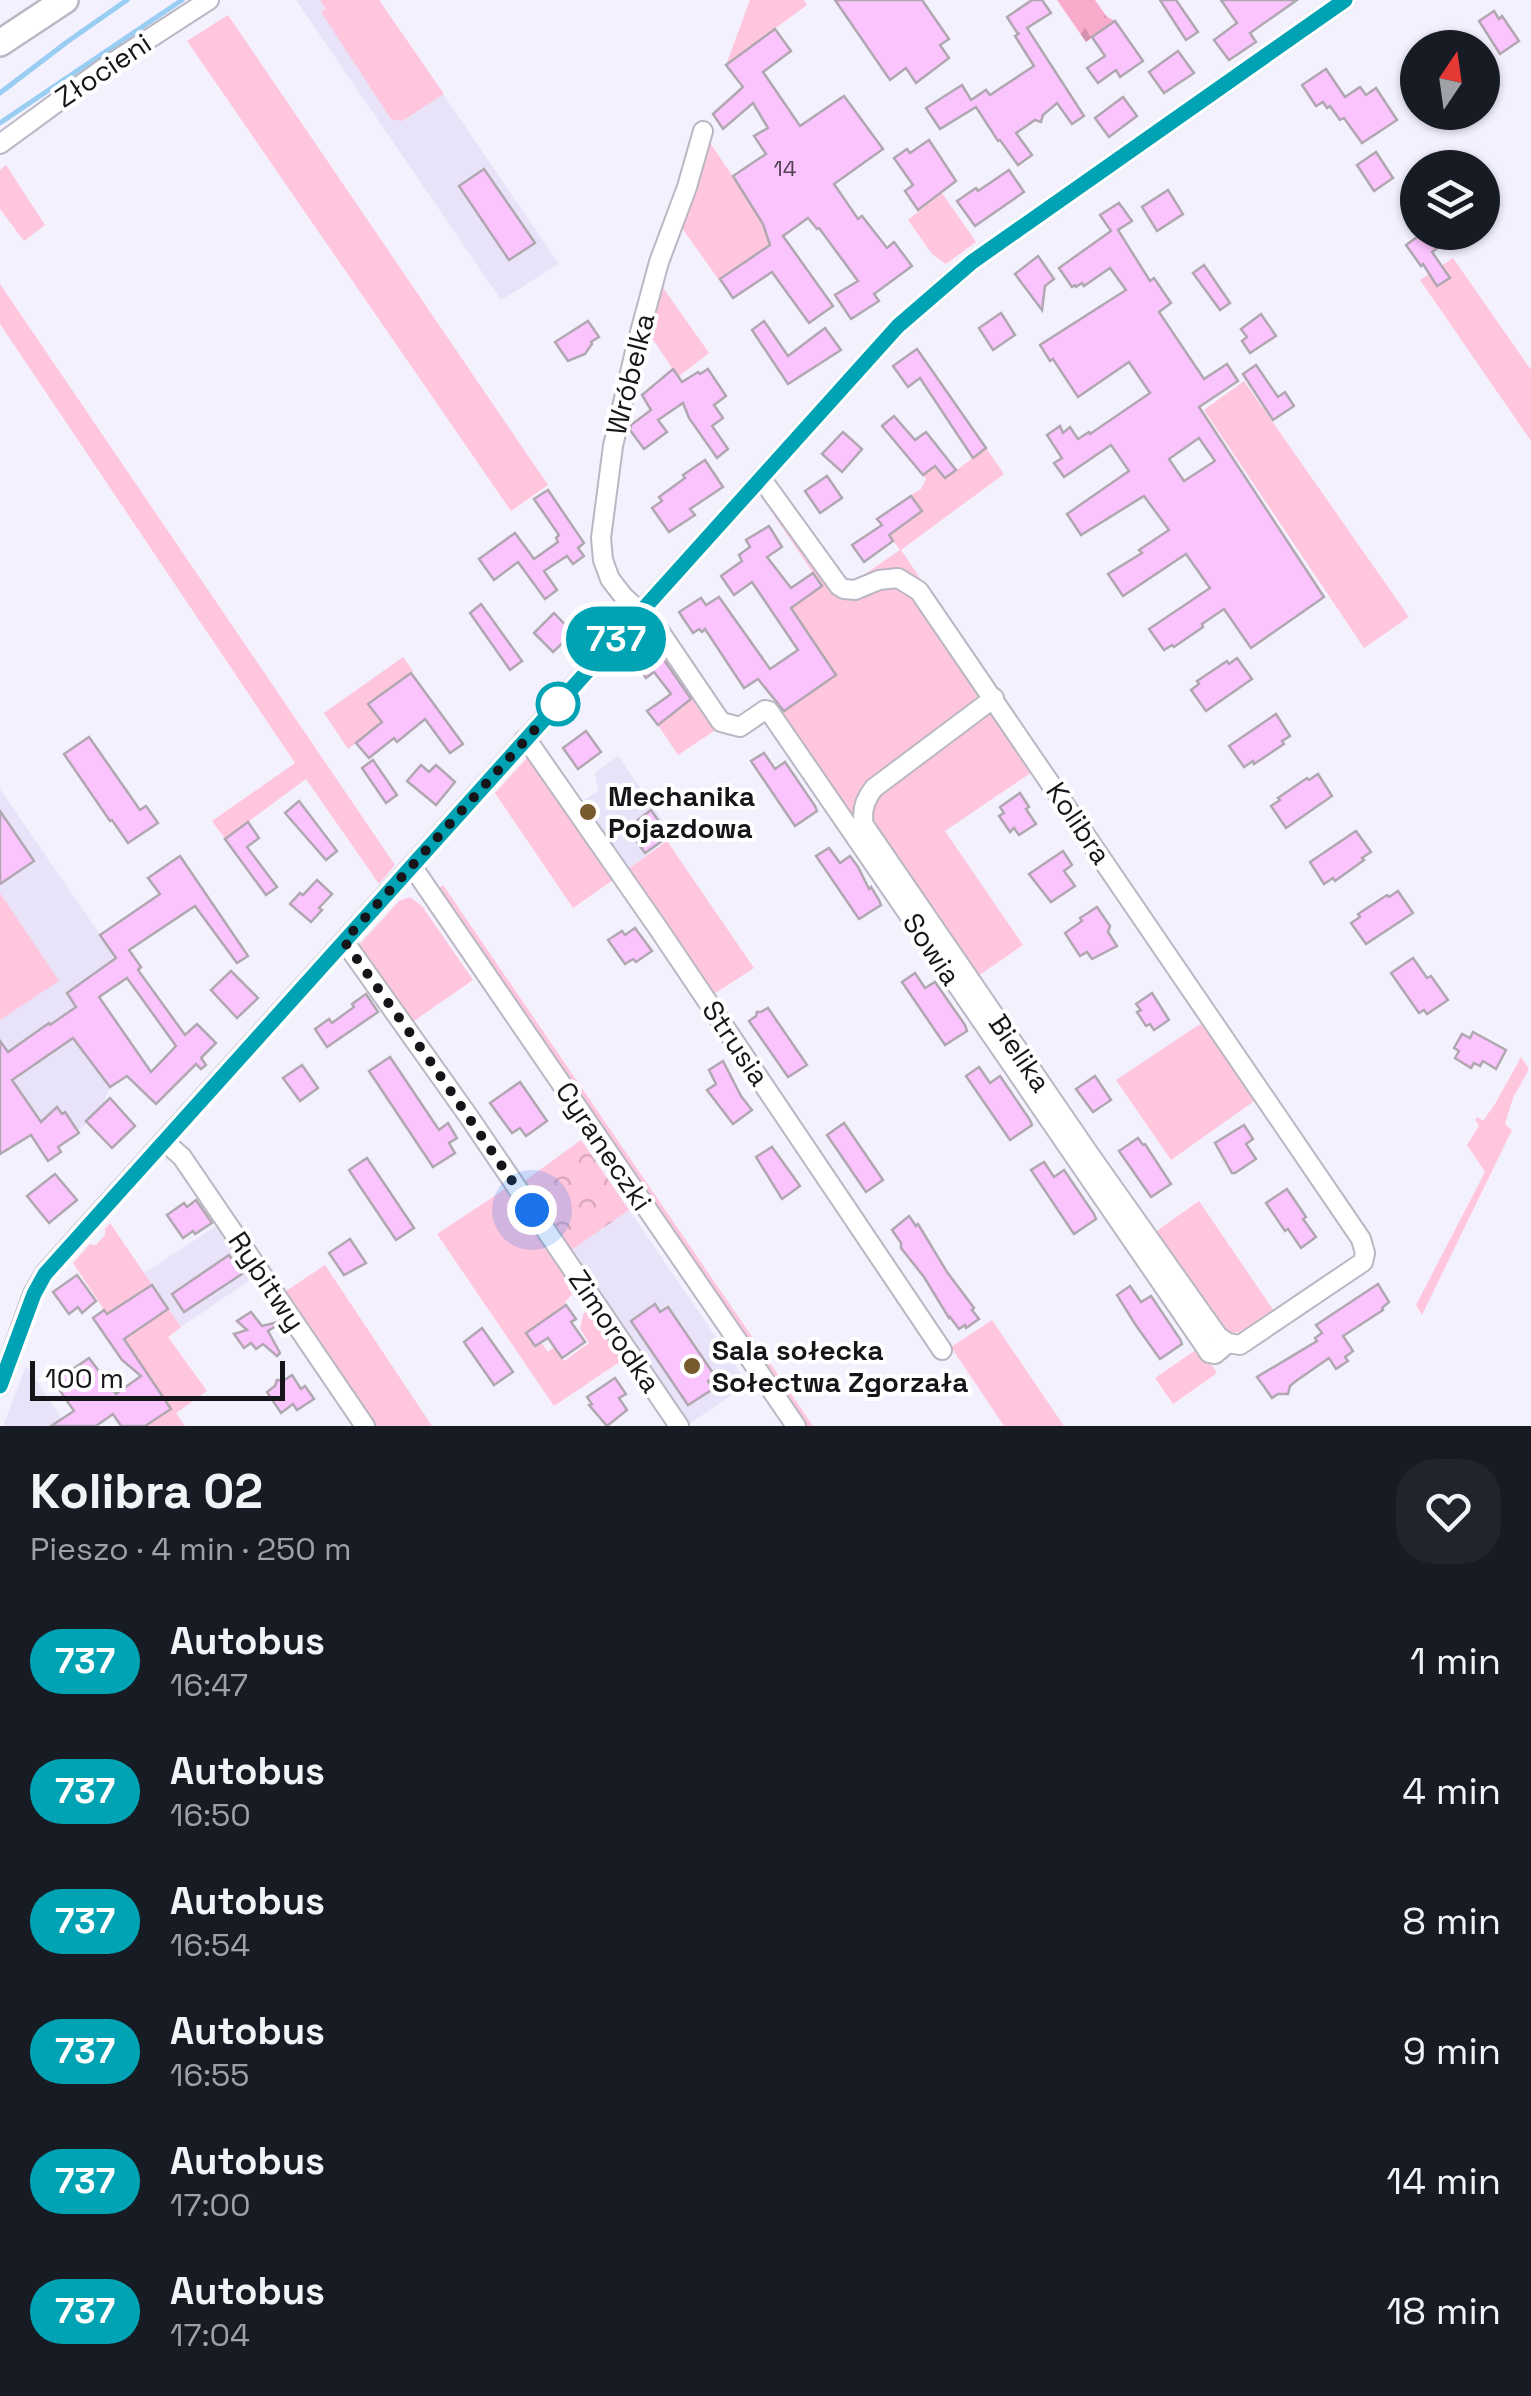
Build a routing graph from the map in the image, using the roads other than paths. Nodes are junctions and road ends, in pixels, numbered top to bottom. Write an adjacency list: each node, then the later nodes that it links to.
1 (65, 0): 4 (highway)
2 (209, 0): 6 (street, Złocieni)
3 (1345, 0): 7 (street)
4 (0, 43)
5 (703, 131): 8 (street, Wróbelka)
6 (0, 144)
7 (761, 478): 8 (street); 9 (street, Kolibra)
8 (641, 611): 10 (street); 14 (street, Sowia)
9 (994, 698): 14 (street, Bielika); 14 (street, Kolibra)
10 (524, 740): 11 (street); 15 (street, Strusia)
11 (412, 866): 12 (street); 19 (street, Cyraneczki)
12 (344, 941): 13 (street); 18 (street, Zimorodka)
13 (164, 1141): 16 (street); 17 (street, Rybitwy)
14 (1216, 1342)
15 (942, 1350)
16 (0, 1386)
17 (364, 1426)
18 (679, 1426)
19 (796, 1426)

